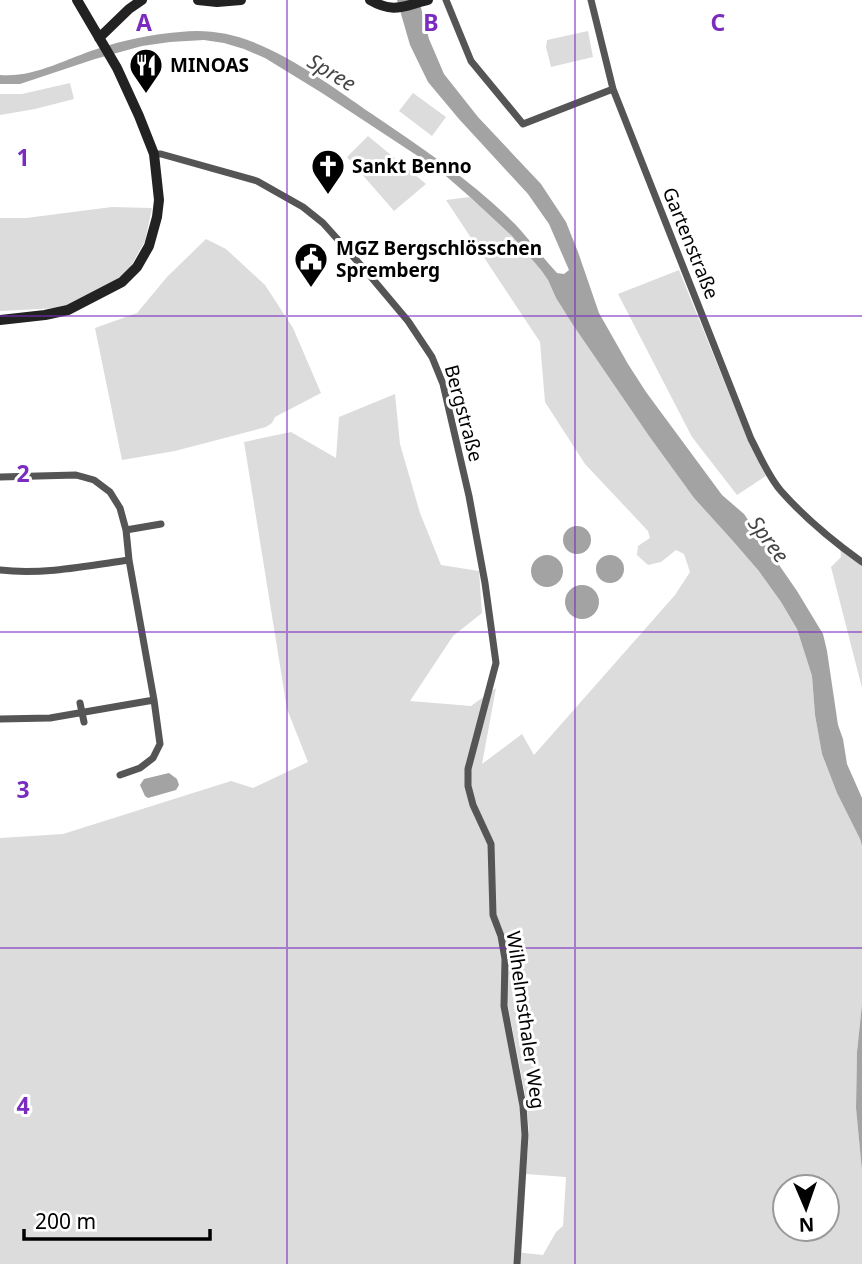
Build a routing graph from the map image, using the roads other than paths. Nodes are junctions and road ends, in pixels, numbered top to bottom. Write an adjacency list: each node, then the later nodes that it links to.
1 (77, 0): 9 (main road)
2 (142, 0): 9 (main road)
3 (198, 0): 4 (main road)
4 (241, 0)
5 (427, 0): 8 (main road)
6 (446, 0): 10 (street)
7 (591, 0): 10 (street, Gartenstraße)
8 (372, 1)
9 (100, 40): 11 (main road)
10 (612, 89): 17 (street, Gartenstraße)
11 (155, 155): 12 (main road); 24 (street, Bergstraße)
12 (0, 320)
13 (0, 477): 15 (street)
14 (161, 524): 15 (street)
15 (126, 530): 16 (street)
16 (129, 560): 18 (street); 19 (street)
17 (862, 562)
18 (0, 570)
19 (154, 700): 21 (street); 23 (street)
20 (80, 703): 21 (street)
21 (84, 718): 22 (street)
22 (0, 719)
23 (120, 775)
24 (468, 786): 25 (street, Wilhelmsthaler Weg)
25 (517, 1264)

